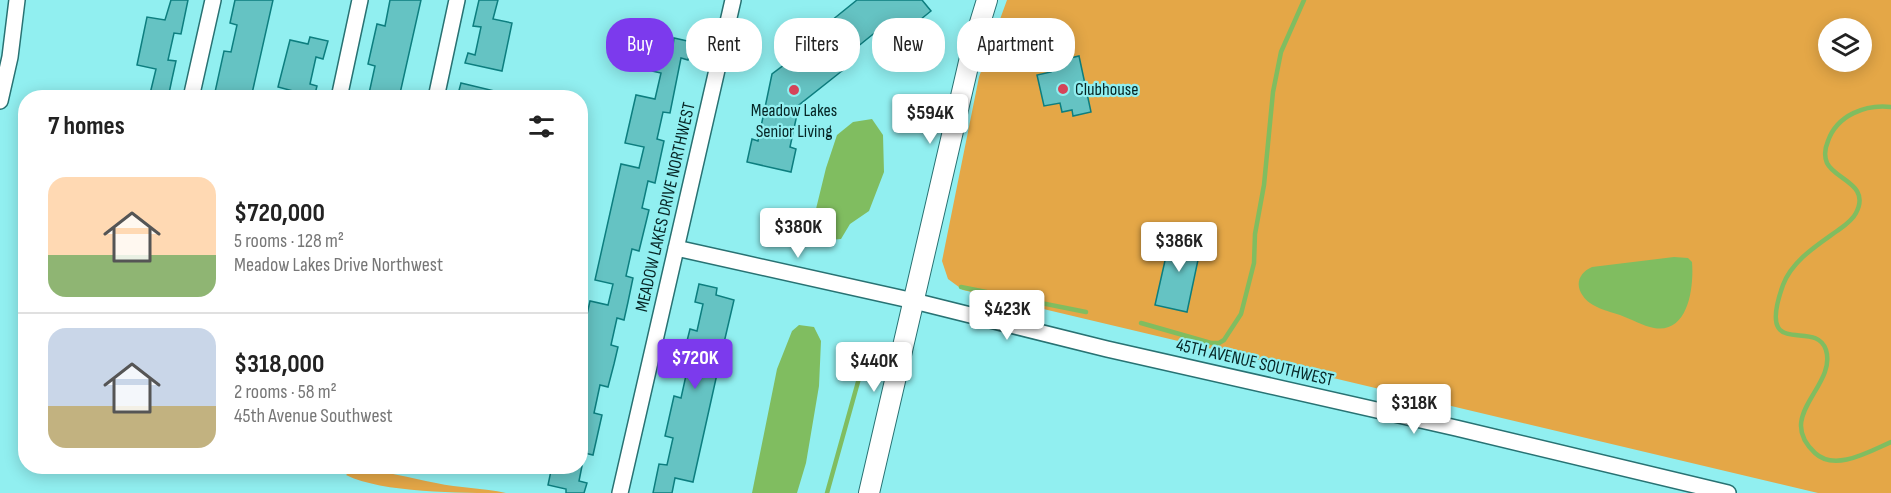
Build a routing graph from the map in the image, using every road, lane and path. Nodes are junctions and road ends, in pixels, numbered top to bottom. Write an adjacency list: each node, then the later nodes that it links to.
1 (17, 0): 10 (street)
2 (213, 0): 7 (street)
3 (360, 0): 8 (street)
4 (457, 0): 9 (street)
5 (733, 0): 11 (street, MEADOW LAKES DRIVE NORTHWEST)
6 (987, 0): 12 (main road)
7 (193, 90)
8 (341, 90)
9 (438, 90)
10 (0, 101)
11 (676, 248): 12 (street, 45TH AVENUE SOUTHWEST); 13 (street, MEADOW LAKES DRIVE NORTHWEST)
12 (914, 301): 14 (main road); 15 (street, 45TH AVENUE SOUTHWEST)
13 (620, 493)
14 (869, 493)
15 (1728, 493)

